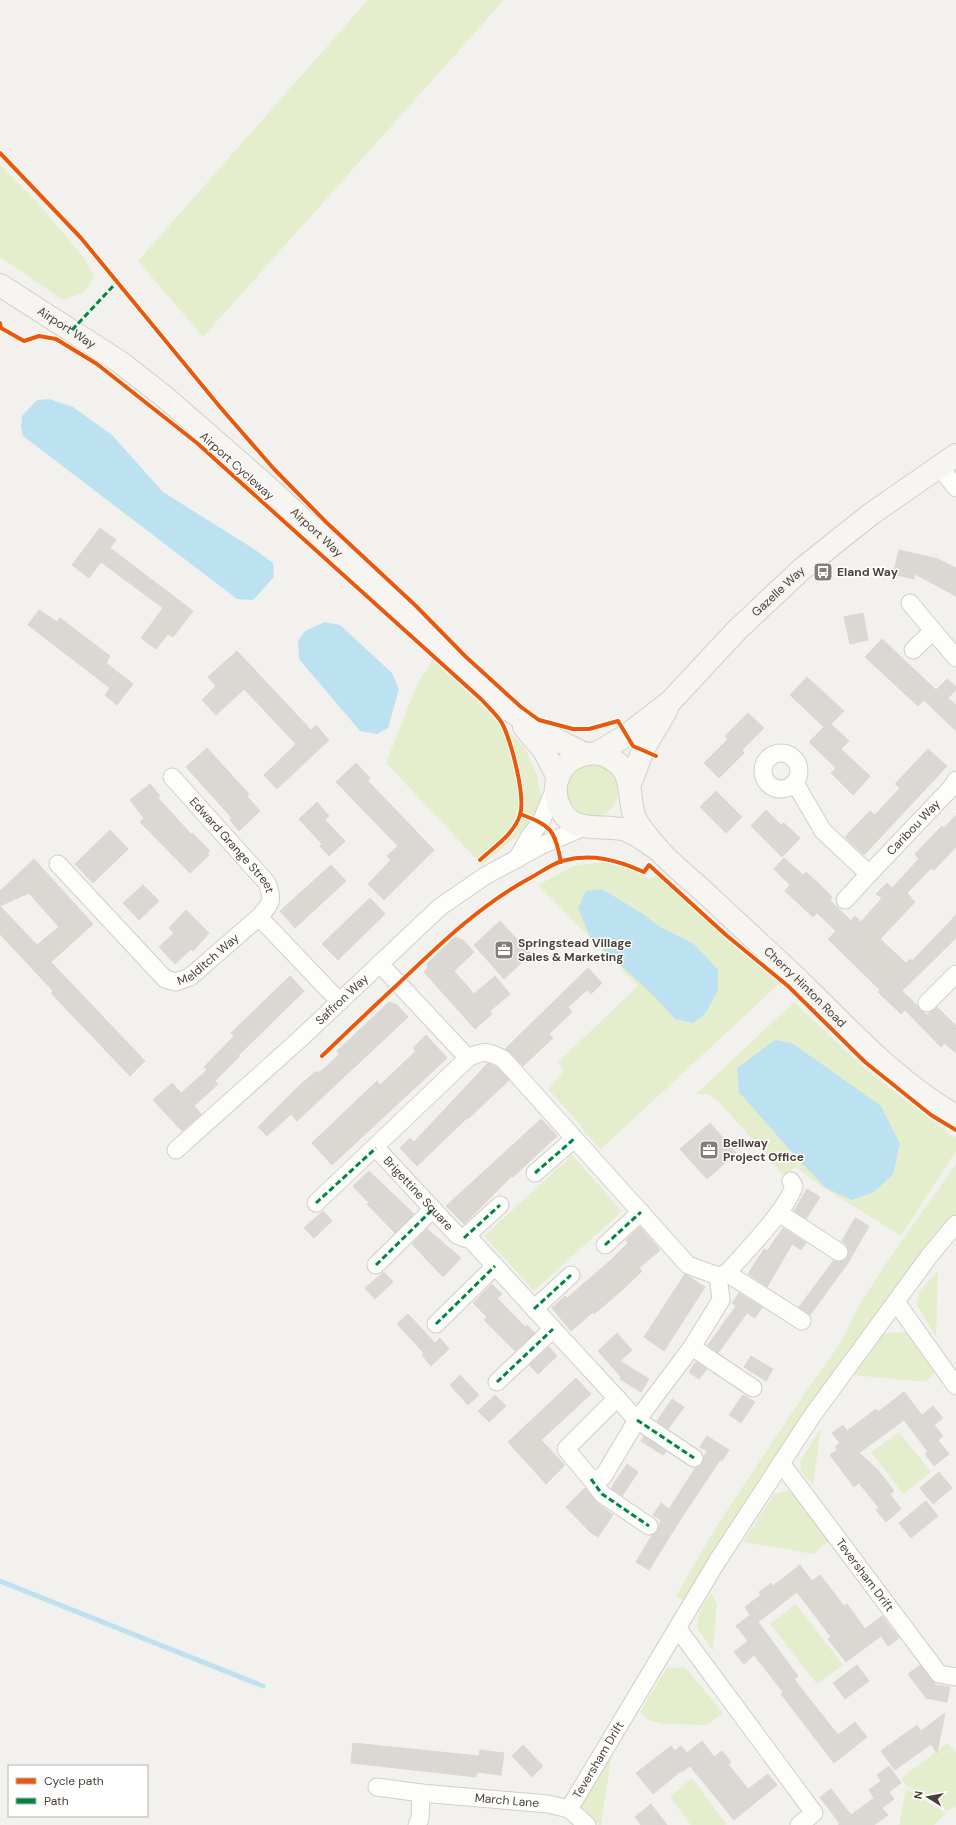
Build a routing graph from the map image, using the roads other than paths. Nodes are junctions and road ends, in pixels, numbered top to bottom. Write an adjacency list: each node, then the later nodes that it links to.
1 (0, 285): 9 (street, Airport Way)
2 (948, 460): 3 (street); 8 (street, Gazelle Way)
3 (956, 488)
4 (910, 603): 5 (street)
5 (933, 631): 6 (street); 7 (street)
6 (914, 650)
7 (956, 658)
8 (671, 701): 10 (street, Gazelle Way); 15 (street, Gazelle Way)
9 (507, 708): 10 (street, Airport Way); 13 (street, Airport Way)
10 (591, 754): 13 (street); 15 (street)
11 (172, 778): 22 (street, Edward Grange Street)
12 (956, 780): 20 (street, Caribou Way)
13 (557, 782): 16 (street); 18 (street)
14 (795, 783): 20 (street)
15 (630, 788): 16 (street); 17 (street)
16 (587, 828): 17 (street); 18 (street, Saffron Way)
17 (660, 850): 28 (street, Cherry Hinton Road)
18 (516, 861): 23 (street, Saffron Way)
19 (58, 864): 22 (street, Melditch Way)
20 (869, 874): 21 (street, Caribou Way)
21 (846, 900)
22 (259, 918): 25 (street)
23 (380, 964): 25 (street, Saffron Way); 27 (street)
24 (954, 981): 26 (street)
25 (340, 1002): 31 (street, Saffron Way)
26 (927, 1003)
27 (468, 1058): 29 (street, Brigettine Square); 30 (street, Brigettine Square)
28 (956, 1116)
29 (574, 1139): 32 (street); 37 (street, Brigettine Square)
30 (376, 1148): 34 (street); 36 (street, Brigettine Square)
31 (176, 1150)
32 (535, 1174)
33 (791, 1181): 38 (street)
34 (316, 1203)
35 (500, 1205): 40 (street)
36 (433, 1209): 40 (street, Brigettine Square); 43 (street)
37 (641, 1212): 41 (street); 46 (street, Brigettine Square)
38 (779, 1213): 42 (street); 46 (street)
39 (956, 1224): 47 (street, Teversham Drift)
40 (464, 1238): 44 (street, Brigettine Square)
41 (605, 1245)
42 (839, 1252)
43 (376, 1265)
44 (495, 1266): 48 (street, Brigettine Square); 50 (street)
45 (571, 1275): 48 (street)
46 (723, 1275): 49 (street, Brigettine Square); 52 (street)
47 (896, 1302): 54 (street); 59 (street, Teversham Drift)
48 (534, 1309): 51 (street, Brigettine Square)
49 (802, 1321)
50 (436, 1324)
51 (553, 1329): 53 (street); 56 (street, Brigettine Square)
52 (692, 1347): 55 (street); 57 (street)
53 (497, 1382)
54 (956, 1386)
55 (753, 1388)
56 (617, 1398): 57 (street, Brigettine Square); 60 (street)
57 (637, 1420): 58 (street, Brigettine Square); 60 (street)
58 (694, 1458)
59 (781, 1463): 62 (street, Teversham Drift); 63 (street, Teversham Drift)
60 (591, 1479): 61 (street)
61 (649, 1526)
62 (678, 1629): 66 (street, Teversham Drift); 69 (street)
63 (956, 1677)
64 (377, 1787): 65 (street, March Lane)
65 (421, 1793): 66 (street, March Lane); 67 (street)
66 (570, 1809): 68 (street)
67 (417, 1825)
68 (587, 1825)
69 (799, 1825)

